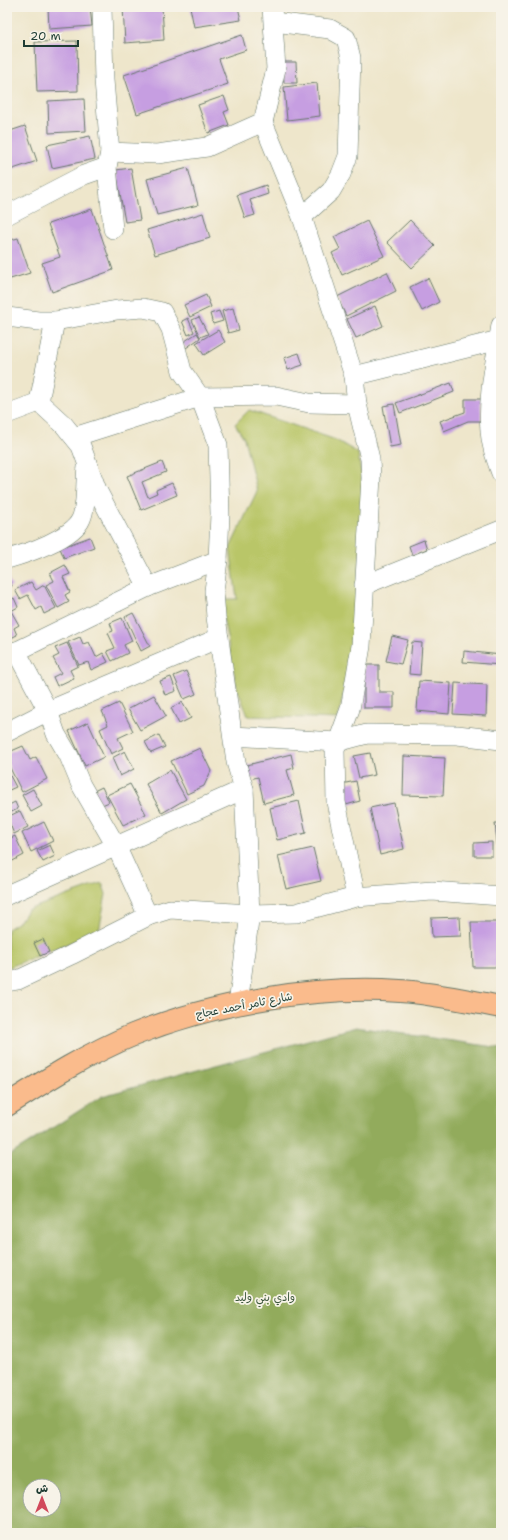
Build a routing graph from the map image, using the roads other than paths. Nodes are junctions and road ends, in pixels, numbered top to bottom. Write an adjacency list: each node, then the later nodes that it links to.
1 (102, 7): 4 (street)
2 (273, 14): 3 (street); 6 (street)
3 (263, 122): 4 (street); 6 (street)
4 (109, 160): 5 (street); 7 (street)
5 (7, 215)
6 (302, 217): 11 (street)
7 (113, 229)
8 (7, 317): 9 (street)
9 (55, 321): 12 (street); 13 (street)
10 (500, 332): 11 (street); 18 (street)
11 (354, 376): 14 (street)
12 (200, 398): 14 (street); 16 (street); 21 (street)
13 (39, 402): 15 (street); 16 (street)
14 (357, 404): 22 (street)
15 (7, 414)
16 (74, 437): 17 (street)
17 (87, 461): 20 (street); 23 (street)
18 (501, 473)
19 (501, 530): 22 (street)
20 (7, 559)
21 (218, 560): 23 (street); 24 (street)
22 (364, 586): 30 (street)
23 (148, 587): 25 (street)
24 (219, 638): 26 (street); 28 (street)
25 (12, 653): 26 (street)
26 (48, 711): 27 (street); 32 (street)
27 (7, 732)
28 (233, 736): 30 (street); 31 (street)
29 (501, 740): 30 (street)
30 (337, 742): 35 (street)
31 (244, 789): 32 (street); 36 (street)
32 (116, 846): 33 (street); 37 (street)
33 (7, 895)
34 (501, 896): 35 (street)
35 (356, 897): 36 (street)
36 (250, 914): 37 (street); 39 (street)
37 (148, 916): 38 (street)
38 (7, 982)
39 (238, 1004): 40 (main road, شارع ثامر أحمد عجاج); 41 (main road, شارع ثامر أحمد عجاج)
40 (501, 1006)
41 (7, 1105)

